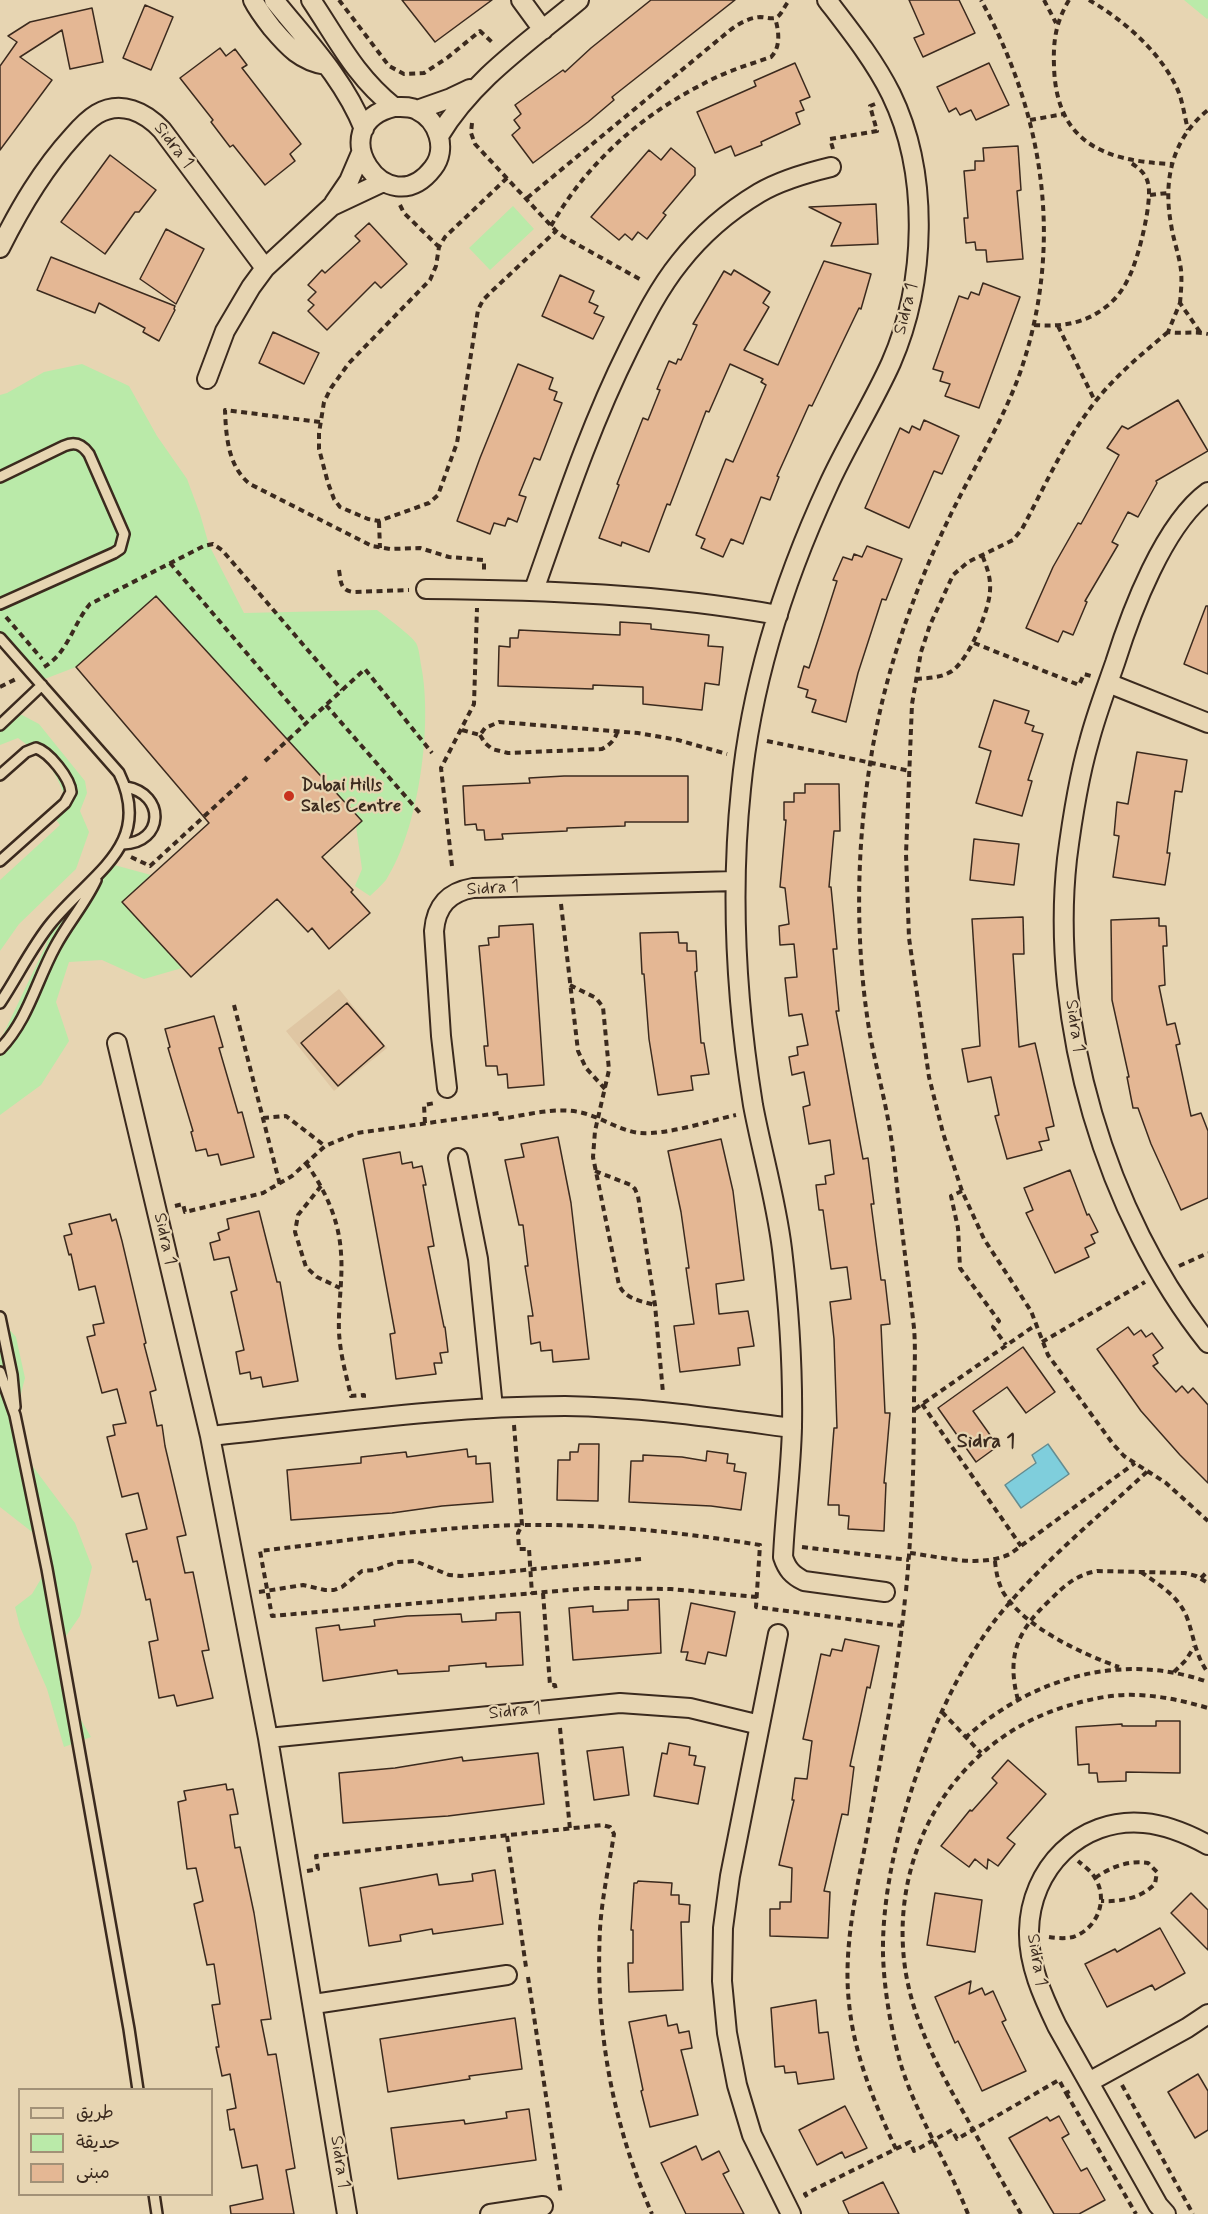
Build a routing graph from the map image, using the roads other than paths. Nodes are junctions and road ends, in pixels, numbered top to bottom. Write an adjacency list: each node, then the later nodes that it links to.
1 (253, 0): 8 (street)
2 (274, 0): 8 (street)
3 (311, 0): 10 (street)
4 (521, 0): 7 (street)
5 (579, 0): 7 (street)
6 (828, 0): 26 (street, Sidra 1)
7 (543, 30): 9 (street)
8 (326, 65): 12 (street)
9 (482, 81): 11 (street); 13 (street)
10 (394, 107): 11 (street); 12 (street)
11 (417, 110): 13 (street)
12 (364, 129): 14 (street)
13 (439, 136): 16 (street)
14 (361, 153): 16 (street); 17 (street)
15 (831, 166): 24 (street)
16 (391, 184): 17 (street)
17 (332, 207): 19 (street)
18 (0, 248): 19 (street, Sidra 1)
19 (265, 268): 20 (street)
20 (207, 379)
21 (0, 477): 25 (lane)
22 (1208, 492): 28 (street, Sidra 1)
23 (426, 589): 24 (street)
24 (534, 590): 26 (street)
25 (1, 607)
26 (778, 615): 37 (street, Sidra 1)
27 (0, 638): 29 (lane)
28 (1108, 683): 30 (street); 44 (street, Sidra 1)
29 (42, 685): 31 (lane); 33 (lane)
30 (1208, 723)
31 (0, 725)
32 (0, 775): 35 (lane)
33 (126, 787): 34 (lane); 34 (lane)
34 (121, 848): 36 (lane)
35 (0, 861)
36 (98, 875): 38 (lane); 40 (lane)
37 (735, 881): 41 (street, Sidra 1); 48 (street, Sidra 1)
38 (0, 1003)
39 (117, 1043): 49 (street, Sidra 1)
40 (0, 1049)
41 (447, 1088)
42 (458, 1158): 46 (street)
43 (0, 1317): 47 (lane)
44 (1208, 1343)
45 (0, 1372): 47 (lane)
46 (493, 1408): 48 (street); 49 (street)
47 (15, 1415): 59 (lane)
48 (792, 1428): 50 (street, Sidra 1)
49 (210, 1436): 53 (street, Sidra 1)
50 (885, 1592)
51 (778, 1634): 52 (street)
52 (760, 1725): 53 (street, Sidra 1); 62 (street)
53 (268, 1738): 56 (street, Sidra 1)
54 (1208, 1845): 58 (street, Sidra 1)
55 (507, 1975): 56 (street)
56 (314, 2004): 65 (street, Sidra 1)
57 (1208, 2014): 58 (street)
58 (1089, 2082): 63 (street, Sidra 1)
59 (138, 2088)
60 (154, 2196): 64 (lane)
61 (543, 2206): 66 (street)
62 (789, 2211)
63 (1162, 2211)
64 (157, 2214)
65 (347, 2214)
66 (490, 2214)

